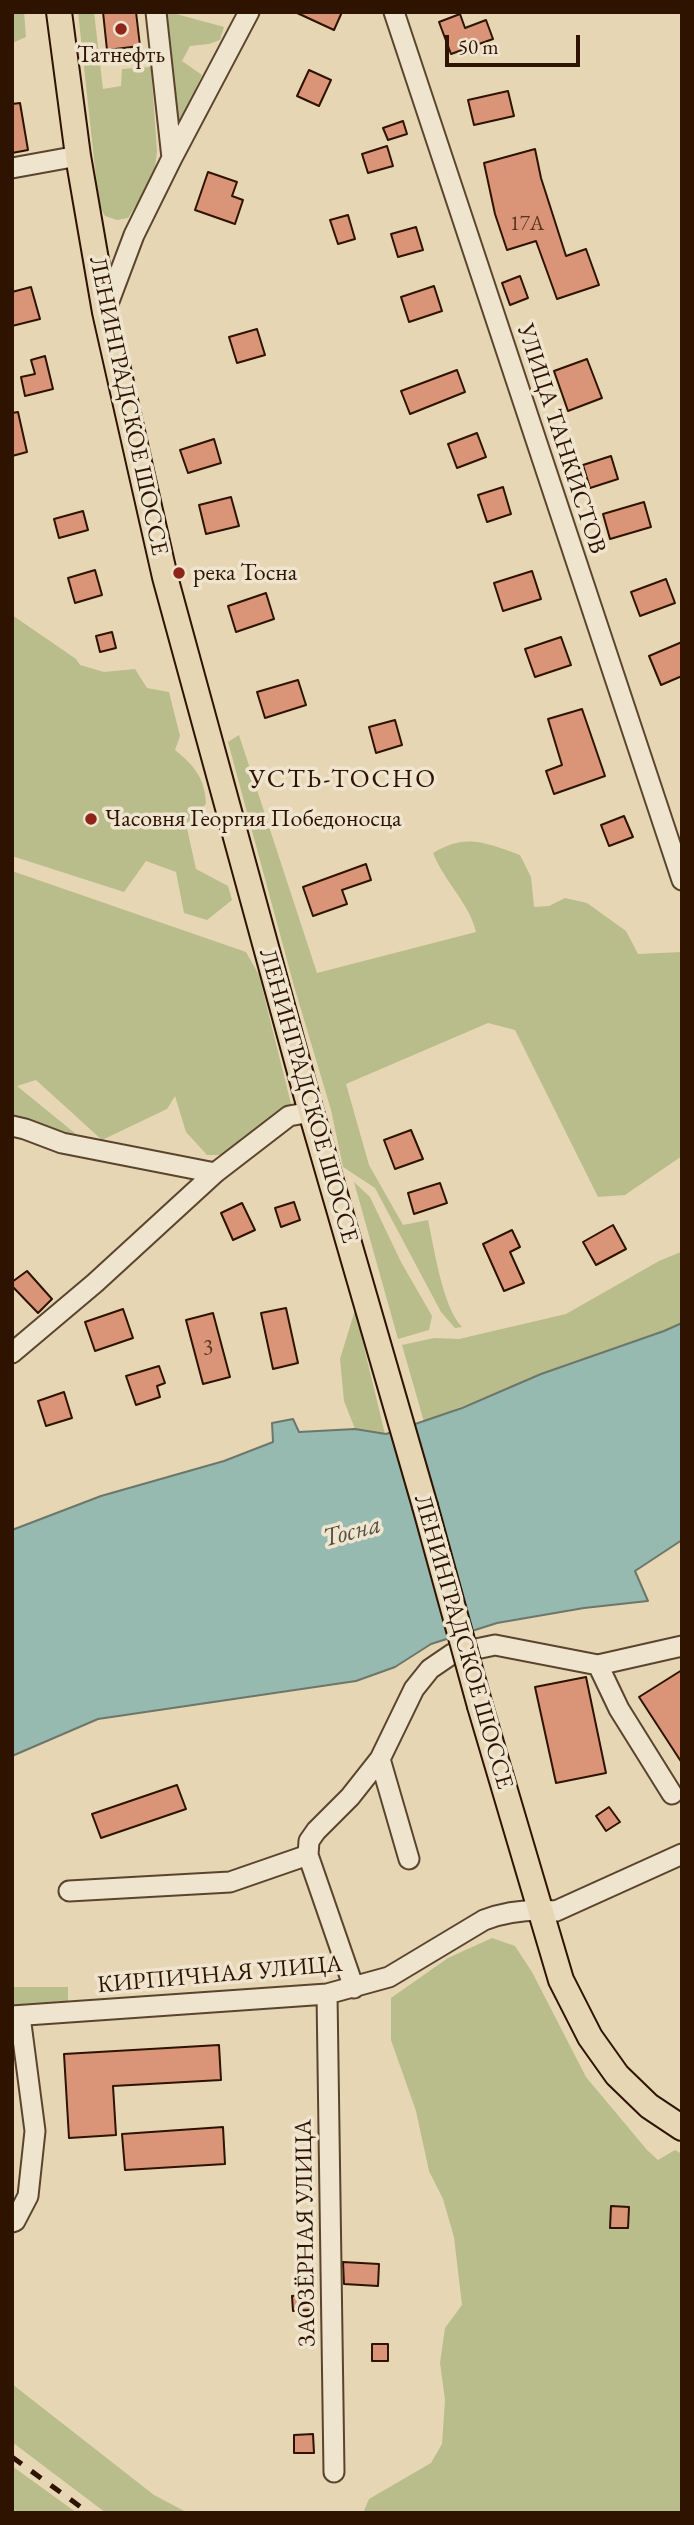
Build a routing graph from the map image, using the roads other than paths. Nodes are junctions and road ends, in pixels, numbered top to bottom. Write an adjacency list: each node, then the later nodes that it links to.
1 (59, 12): 5 (main road, ЛЕНИНГРАДСКОЕ ШОССЕ)
2 (156, 12): 6 (street)
3 (249, 12): 6 (street)
4 (394, 12): 9 (street, УЛИЦА ТАНКИСТОВ)
5 (78, 156): 7 (street); 8 (main road, ЛЕНИНГРАДСКОЕ ШОССЕ)
6 (172, 158): 8 (street)
7 (12, 168)
8 (105, 312): 10 (main road, ЛЕНИНГРАДСКОЕ ШОССЕ)
9 (682, 880)
10 (312, 1112): 12 (street); 22 (main road, ЛЕНИНГРАДСКОЕ ШОССЕ, bridge)
11 (12, 1126): 12 (street)
12 (215, 1173): 13 (street)
13 (12, 1353)
14 (682, 1646): 15 (street)
15 (598, 1665): 16 (street); 17 (street)
16 (380, 1759): 19 (street); 20 (street)
17 (672, 1794)
18 (682, 1854): 22 (street, КИРПИЧНАЯ УЛИЦА)
19 (308, 1855): 21 (street); 23 (street)
20 (409, 1859)
21 (69, 1891)
22 (539, 1910): 23 (street, КИРПИЧНАЯ УЛИЦА); 26 (main road, ЛЕНИНГРАДСКОЕ ШОССЕ)
23 (354, 1988): 24 (street, КИРПИЧНАЯ УЛИЦА)
24 (327, 1994): 25 (street, КИРПИЧНАЯ УЛИЦА); 28 (street, ЗАОЗЁРНАЯ УЛИЦА)
25 (16, 2016): 27 (street)
26 (682, 2127)
27 (12, 2222)
28 (334, 2472)

